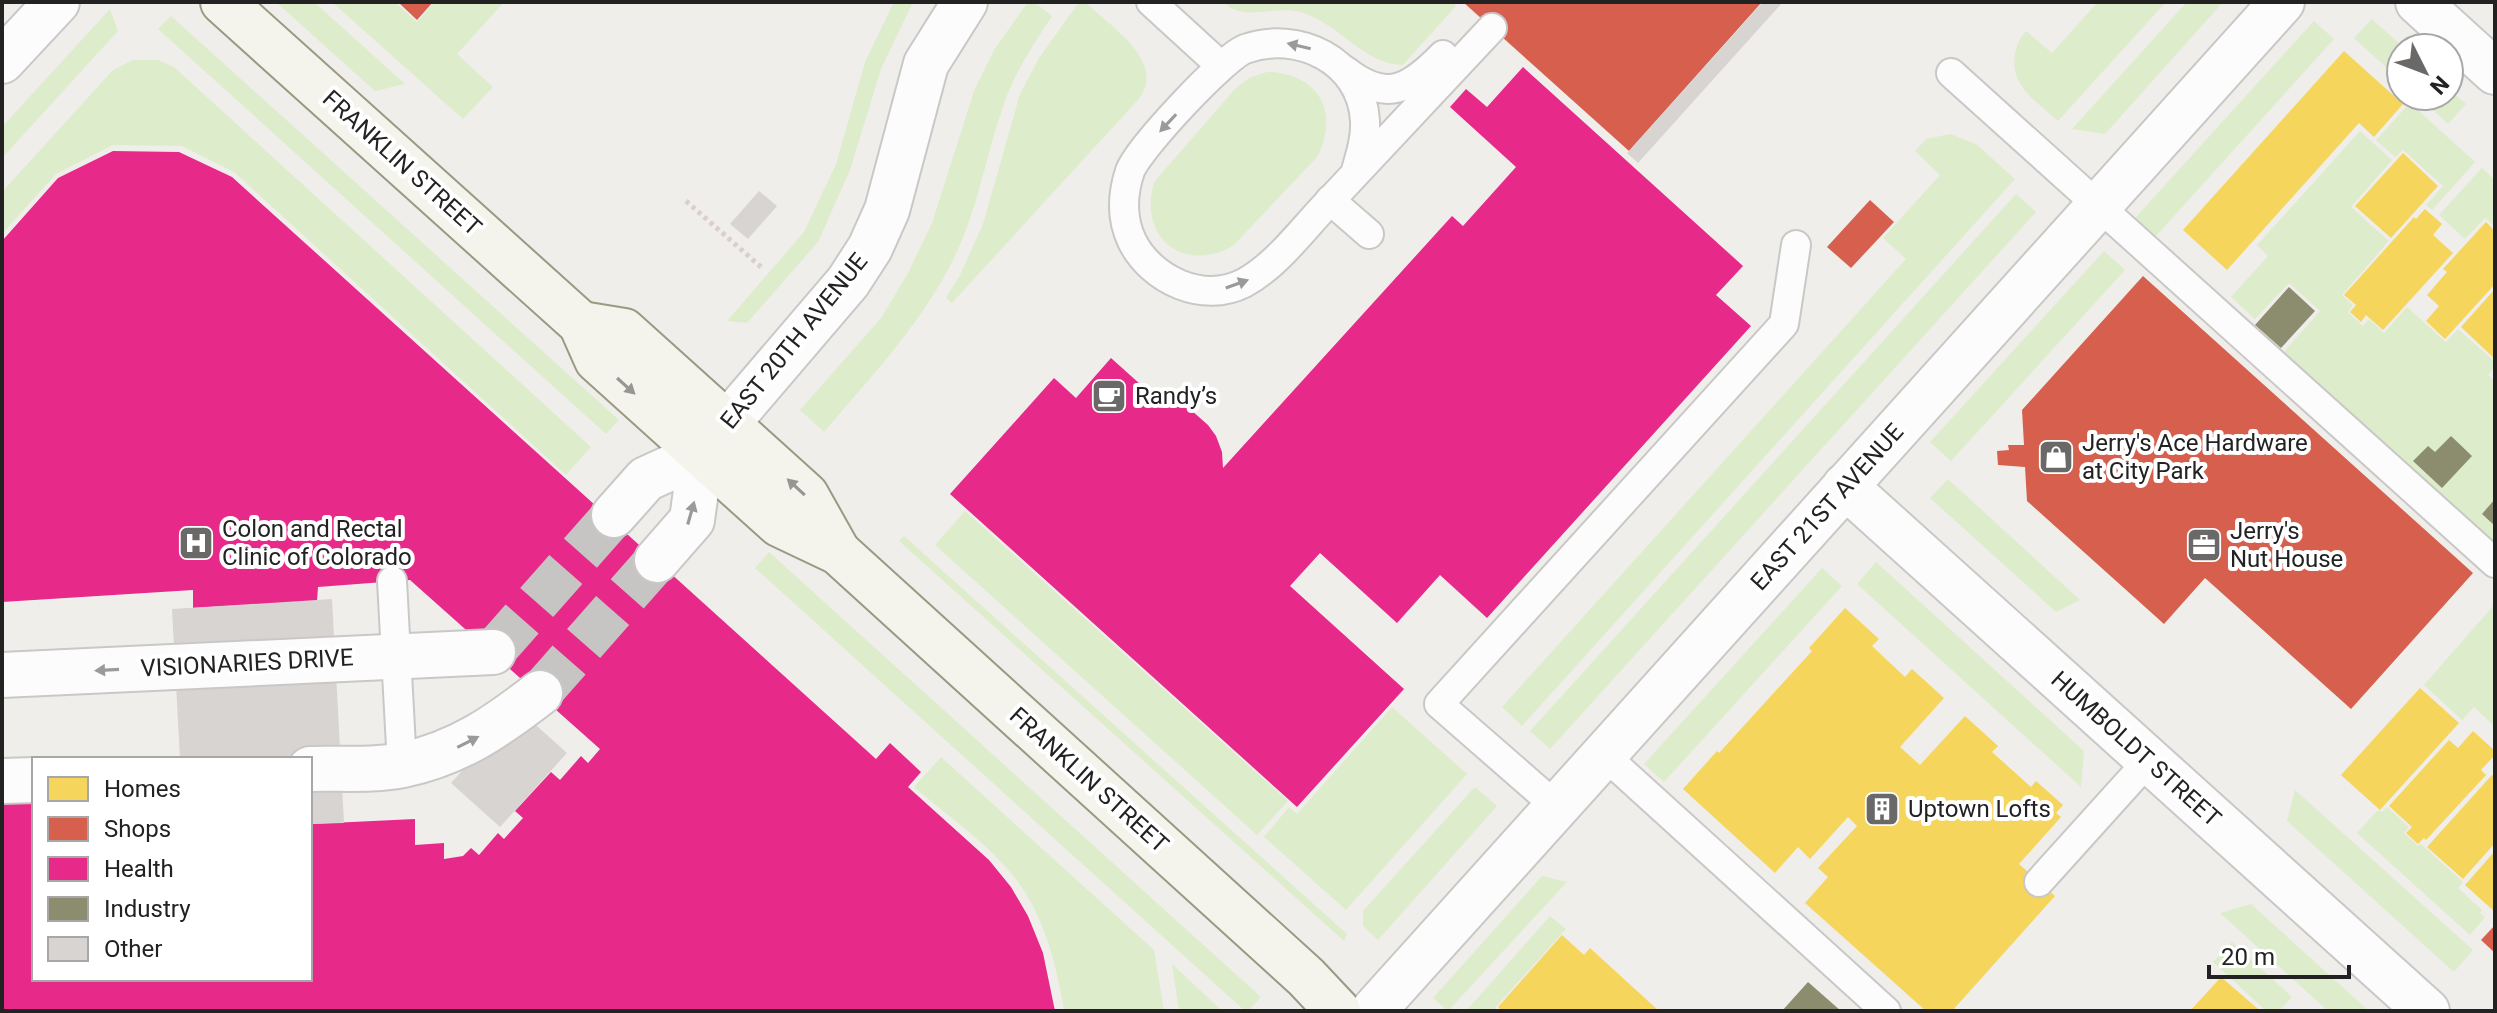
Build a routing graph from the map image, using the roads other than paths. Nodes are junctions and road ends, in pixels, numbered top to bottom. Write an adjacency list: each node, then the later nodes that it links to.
1 (57, 2): 7 (street)
2 (223, 2): 17 (street, FRANKLIN STREET)
3 (965, 2): 17 (street, EAST 20TH AVENUE)
4 (1151, 2): 8 (lane)
5 (2282, 2): 14 (street, EAST 21ST AVENUE)
6 (2418, 2): 10 (street)
7 (2, 61)
8 (1221, 66): 9 (lane, one-way to 8); 13 (lane, one-way to 13)
9 (1342, 69): 12 (lane); 12 (lane)
10 (2495, 72)
11 (1951, 73): 14 (lane)
12 (1355, 174): 13 (lane)
13 (1330, 200): 15 (lane)
14 (2098, 205): 18 (street, EAST 21ST AVENUE); 21 (lane)
15 (1369, 234)
16 (1796, 245): 33 (lane)
17 (714, 439): 19 (street); 20 (street, one-way to 17); 35 (street, FRANKLIN STREET)
18 (1845, 486): 27 (street, EAST 21ST AVENUE); 28 (street, HUMBOLDT STREET)
19 (614, 515)
20 (657, 560)
21 (2495, 563)
22 (392, 581): 24 (lane)
23 (493, 652): 24 (street, VISIONARIES DRIVE)
24 (396, 656): 25 (street, VISIONARIES DRIVE, one-way to 25); 29 (lane)
25 (2, 675)
26 (540, 693): 29 (street, one-way to 26)
27 (1604, 755): 33 (street, EAST 21ST AVENUE); 37 (lane)
28 (2149, 760): 34 (lane); 38 (street, HUMBOLDT STREET)
29 (402, 765): 30 (street)
30 (312, 769)
31 (32, 780): 32 (street)
32 (2, 781)
33 (1557, 807): 36 (street, EAST 21ST AVENUE)
34 (2039, 882)
35 (1338, 1011)
36 (1373, 1011)
37 (1886, 1011)
38 (2427, 1011)

